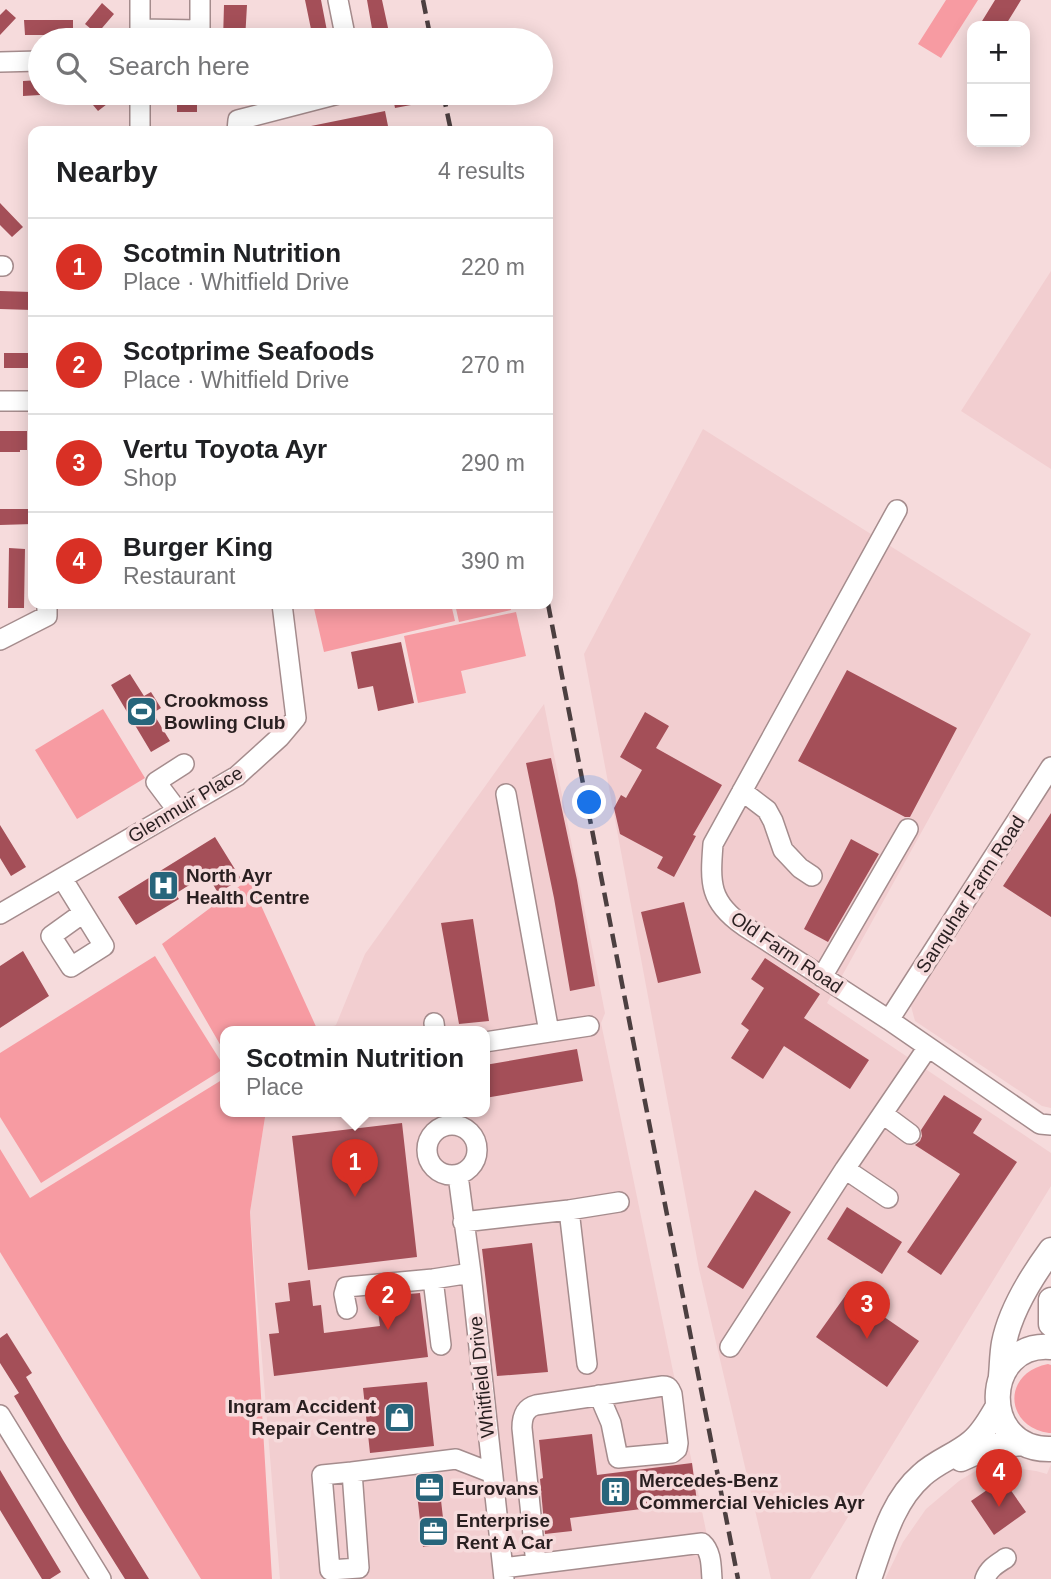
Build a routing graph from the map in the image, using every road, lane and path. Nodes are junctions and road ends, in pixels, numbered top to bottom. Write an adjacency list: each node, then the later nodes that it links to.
1 (141, 0): 4 (street)
2 (200, 0): 5 (street)
3 (338, 0): 6 (street)
4 (140, 28)
5 (200, 28)
6 (344, 28)
7 (0, 61): 8 (street)
8 (28, 61)
9 (140, 105): 11 (street)
10 (296, 105): 12 (street)
11 (140, 126)
12 (237, 126)
13 (0, 401): 14 (street)
14 (28, 401)
15 (897, 510): 21 (street, Old Farm Road)
16 (47, 609): 18 (street)
17 (283, 609): 23 (street, Glenmuir Place)
18 (0, 640)
19 (184, 764): 23 (street)
20 (1051, 767): 30 (street, Sanquhar Farm Road)
21 (742, 792): 25 (street); 29 (street, Old Farm Road)
22 (506, 794): 32 (street)
23 (177, 810): 26 (street, Glenmuir Place)
24 (908, 829): 29 (street)
25 (812, 876)
26 (62, 878): 27 (street, Glenmuir Place); 28 (street)
27 (2, 908)
28 (83, 913)
29 (822, 977): 30 (street, Old Farm Road)
30 (889, 1020): 34 (street, Old Farm Road)
31 (589, 1026): 32 (street)
32 (549, 1032): 33 (street)
33 (490, 1041)
34 (928, 1047): 35 (street); 37 (street, Old Farm Road)
35 (883, 1114): 38 (street); 39 (street)
36 (447, 1119): 40 (street); 40 (street)
37 (1051, 1125)
38 (910, 1134)
39 (845, 1169): 41 (street); 52 (street)
40 (458, 1175): 44 (street, Whitfield Drive)
41 (888, 1198)
42 (619, 1202): 43 (street)
43 (569, 1210): 44 (street); 54 (street)
44 (463, 1222): 46 (street, Whitfield Drive)
45 (1051, 1250): 55 (main road)
46 (471, 1273): 47 (street); 62 (street, Whitfield Drive)
47 (433, 1279): 49 (street); 51 (street)
48 (1051, 1300): 50 (main road)
49 (347, 1309)
50 (1051, 1324)
51 (441, 1345)
52 (730, 1347)
53 (1051, 1348): 55 (main road)
54 (587, 1364)
55 (1001, 1376): 57 (main road)
56 (599, 1395): 56 (street); 65 (street)
57 (997, 1408): 59 (main road); 63 (main road)
58 (2, 1424): 67 (street)
59 (1022, 1443): 60 (main road); 63 (main road)
60 (1051, 1449)
61 (352, 1472): 61 (street); 62 (street)
62 (492, 1473): 66 (street, Whitfield Drive)
63 (882, 1543): 69 (main road)
64 (1006, 1558): 70 (street)
65 (536, 1564): 66 (street); 68 (street)
66 (504, 1574)
67 (95, 1577)
68 (712, 1579)
69 (869, 1579)
70 (985, 1579)

